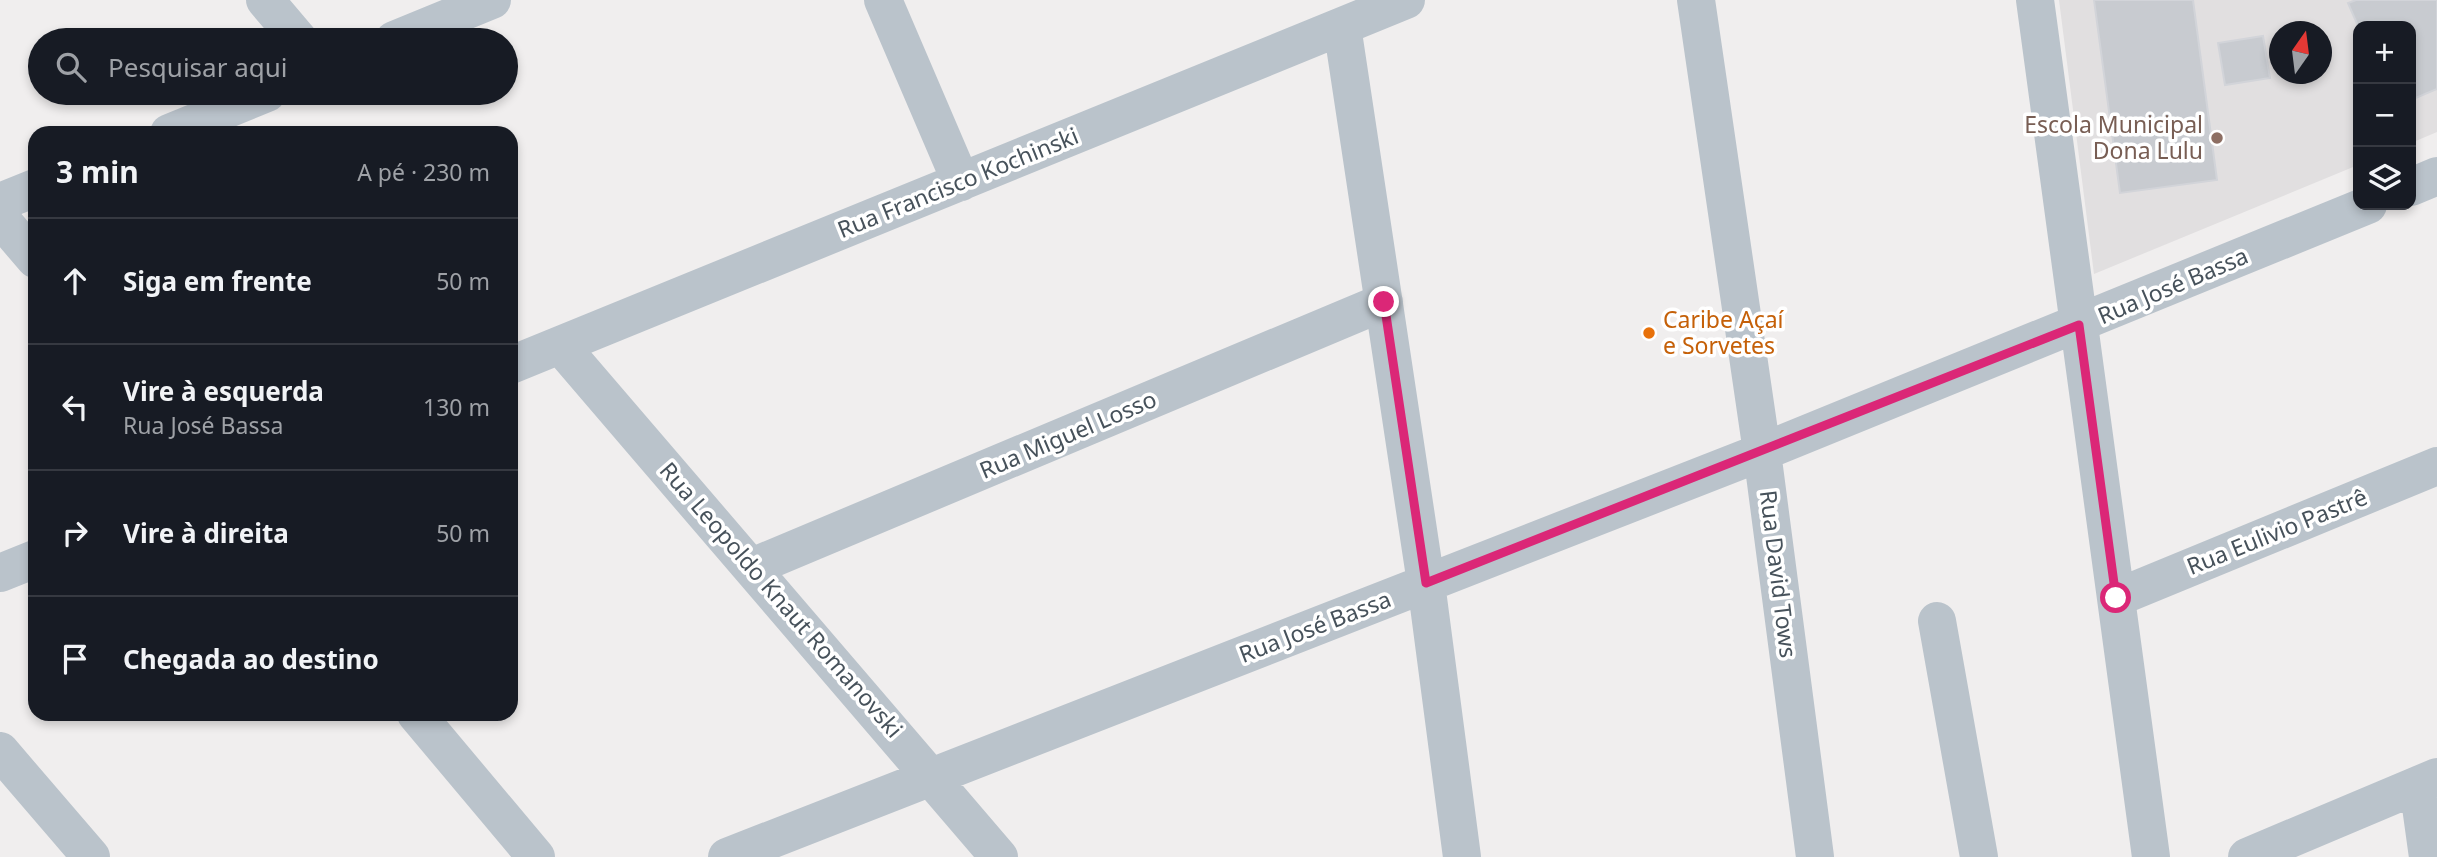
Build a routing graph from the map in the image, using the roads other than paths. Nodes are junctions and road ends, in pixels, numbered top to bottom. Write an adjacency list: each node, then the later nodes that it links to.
1 (265, 0): 8 (street)
2 (492, 0): 9 (street)
3 (883, 0): 13 (street)
4 (1406, 0): 7 (street, Rua Francisco Kochinski)
5 (1696, 0): 24 (street, Rua David Tows)
6 (2035, 0): 21 (street)
7 (1342, 26): 13 (street, Rua Francisco Kochinski); 20 (street)
8 (289, 28)
9 (423, 28)
10 (238, 105): 11 (street)
11 (186, 126)
12 (2437, 176): 14 (street)
13 (961, 182): 22 (street, Rua Francisco Kochinski)
14 (2416, 185)
15 (28, 191): 16 (street)
16 (0, 202)
17 (2356, 210): 21 (street, Rua José Bassa)
18 (0, 218): 19 (street)
19 (28, 251)
20 (1384, 302): 27 (street, Rua Miguel Losso); 29 (street)
21 (2079, 325): 24 (street, Rua José Bassa); 30 (street)
22 (560, 345): 23 (street, Rua Francisco Kochinski); 27 (street, Rua Leopoldo Knaut Romanovski)
23 (518, 362)
24 (1762, 452): 29 (street, Rua José Bassa); 41 (street, Rua David Tows)
25 (2437, 466): 30 (street, Rua Eulivio Pastrê)
26 (28, 562): 28 (street)
27 (752, 567): 34 (street, Rua Leopoldo Knaut Romanovski)
28 (0, 573)
29 (1426, 583): 34 (street, Rua José Bassa); 40 (street)
30 (2116, 598): 43 (street)
31 (1937, 621): 42 (street)
32 (422, 721): 37 (street)
33 (0, 751): 36 (street)
34 (933, 777): 38 (street, Rua José Bassa); 39 (street, Rua Leopoldo Knaut Romanovski)
35 (2428, 781): 44 (street); 45 (street)
36 (91, 857)
37 (536, 857)
38 (727, 857)
39 (999, 857)
40 (1462, 857)
41 (1815, 857)
42 (1979, 857)
43 (2151, 857)
44 (2247, 857)
45 (2428, 857)

